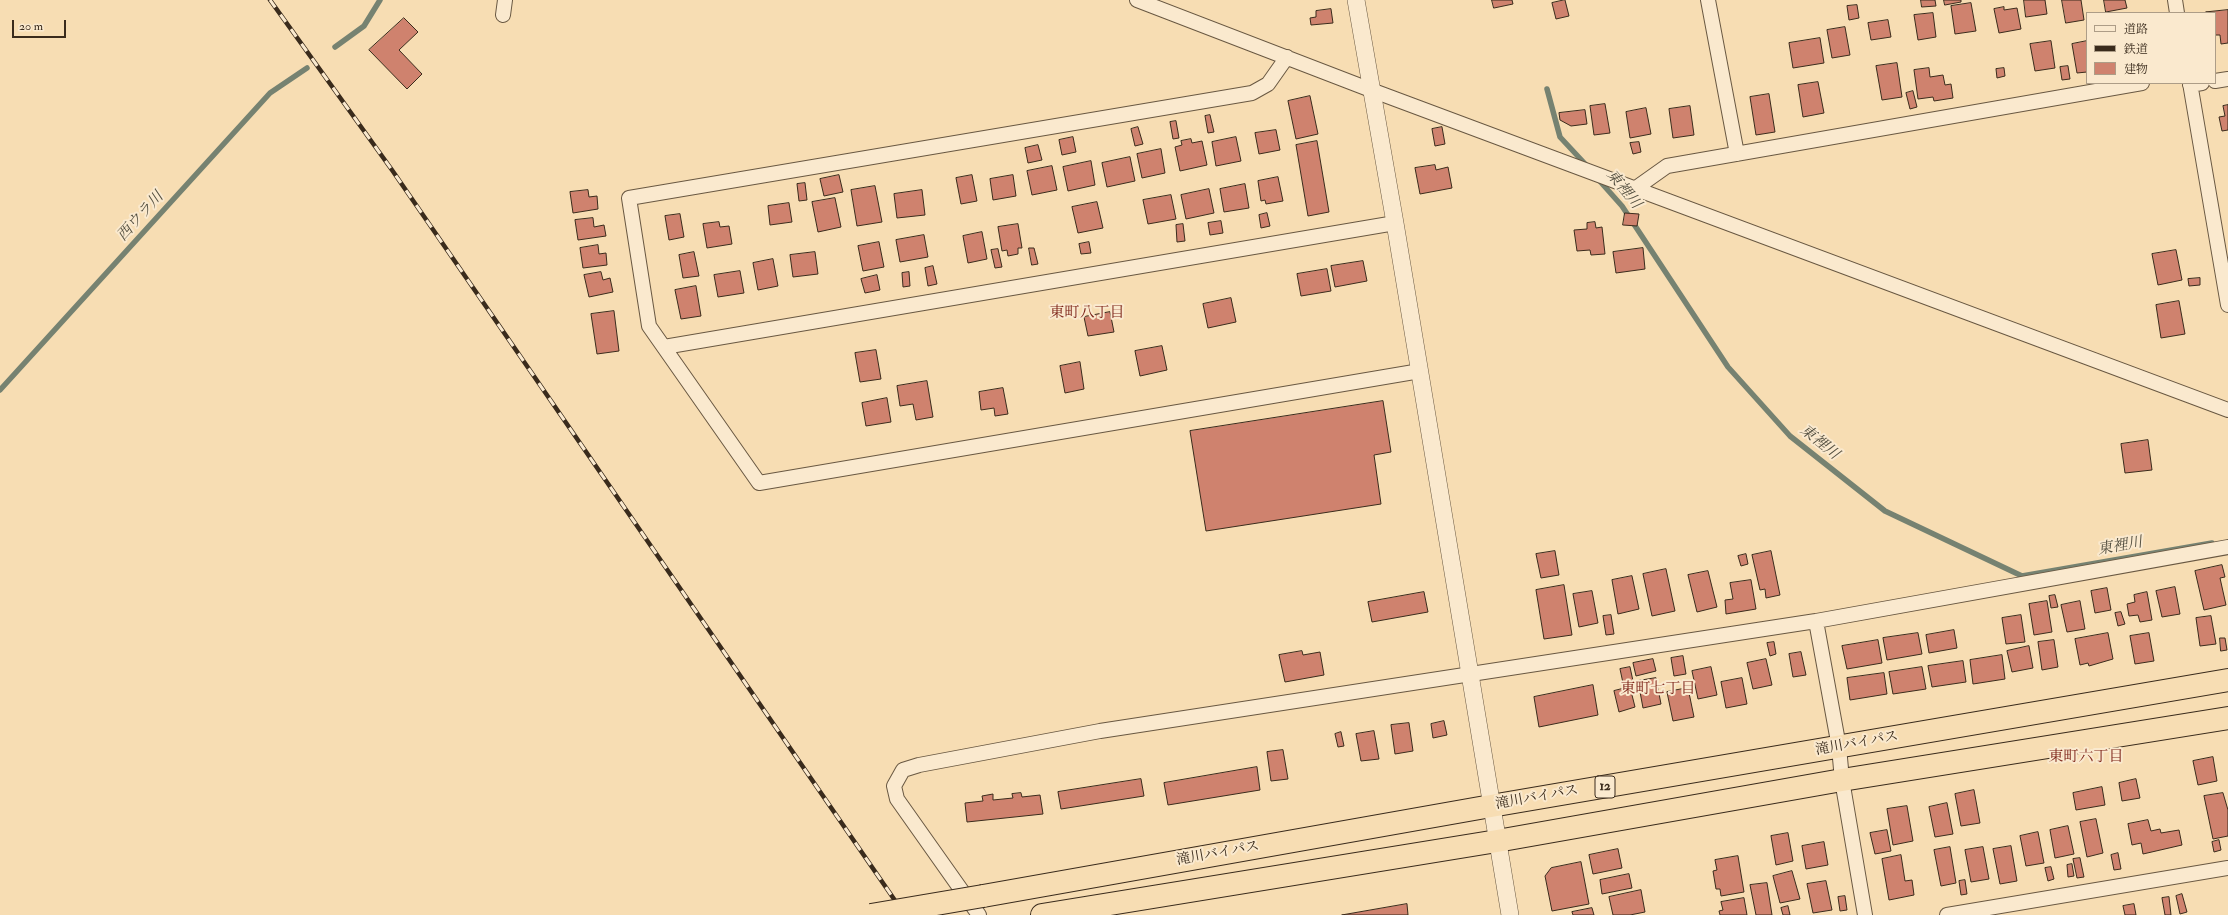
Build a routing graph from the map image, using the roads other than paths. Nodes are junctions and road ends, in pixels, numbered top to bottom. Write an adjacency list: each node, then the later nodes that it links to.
1 (505, 0): 7 (street)
2 (1138, 0): 8 (street)
3 (1356, 0): 13 (street)
4 (1708, 0): 14 (street)
5 (2175, 0): 6 (street)
6 (2177, 12)
7 (502, 15)
8 (1287, 56): 13 (street); 18 (street)
9 (2228, 79): 10 (street)
10 (2216, 81)
11 (2136, 84): 14 (street)
12 (2194, 84): 17 (street)
13 (1371, 90): 15 (street); 16 (street)
14 (1737, 154): 15 (street)
15 (1636, 188): 20 (street)
16 (1395, 223): 18 (street); 19 (street)
17 (2228, 305)
18 (664, 347): 19 (street)
19 (1420, 371): 23 (street)
20 (2228, 410)
21 (2228, 547): 22 (street)
22 (1816, 621): 23 (street); 26 (street)
23 (1469, 674): 28 (street); 31 (street)
24 (2228, 680): 26 (highway, 滝川バイパス / 12)
25 (2228, 718): 27 (highway)
26 (1839, 747): 27 (street); 28 (highway, 滝川バイパス / 12)
27 (1842, 780): 29 (highway); 35 (street)
28 (1491, 806): 29 (street); 31 (highway, 滝川バイパス / 12)
29 (1497, 841): 33 (highway); 34 (street)
30 (2228, 868): 36 (street)
31 (981, 905): 32 (highway, 滝川バイパス / 12, bridge)
32 (871, 915)
33 (1042, 915)
34 (1510, 915)
35 (1865, 915)
36 (1947, 915)

